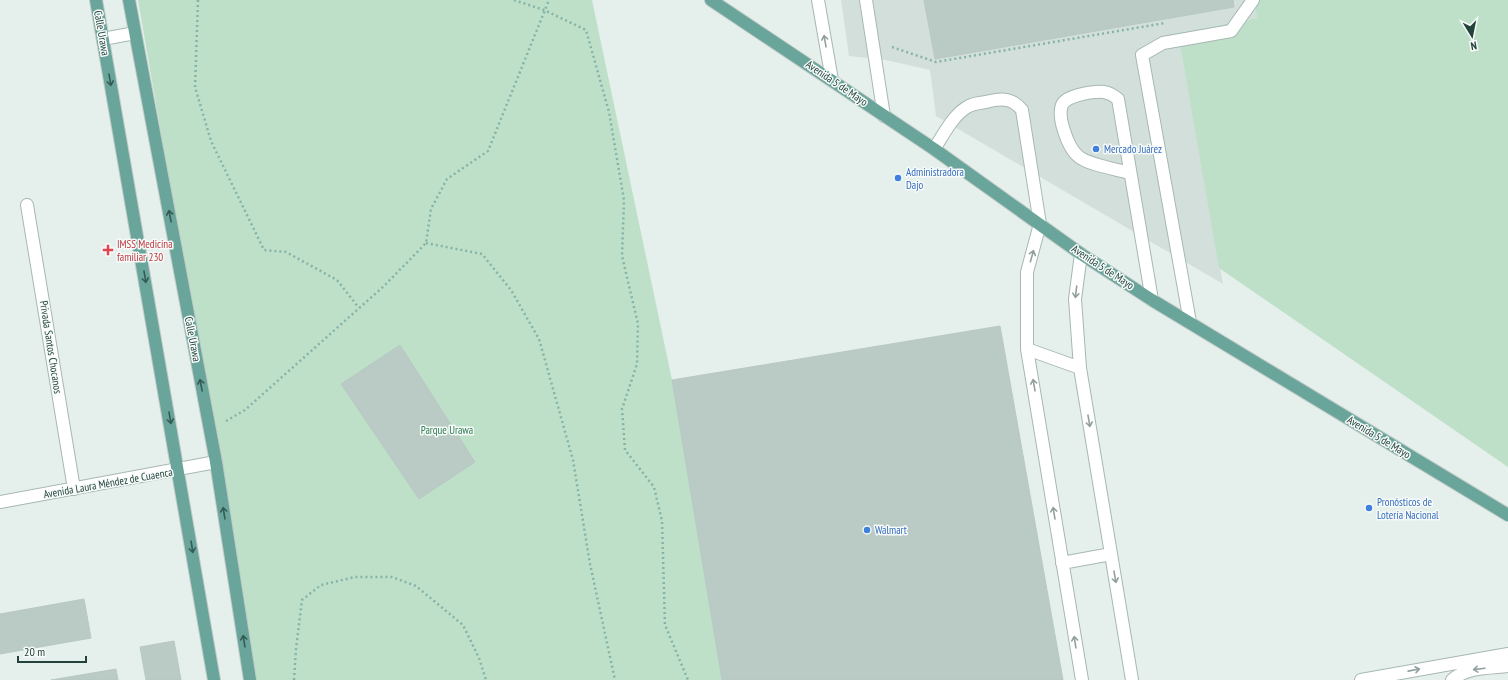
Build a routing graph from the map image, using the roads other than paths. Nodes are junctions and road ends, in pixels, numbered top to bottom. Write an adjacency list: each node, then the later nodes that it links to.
1 (96, 0): 8 (main road, Calle Urawa)
2 (129, 0): 7 (main road, Calle Urawa)
3 (711, 0): 9 (main road, Avenida 5 de Mayo)
4 (818, 0): 9 (street, one-way to 4)
5 (866, 0): 10 (street)
6 (1253, 0): 17 (street)
7 (135, 33): 8 (street); 20 (main road, Calle Urawa, one-way to 7)
8 (103, 39): 21 (main road, Calle Urawa, one-way to 21)
9 (832, 80): 10 (main road, Avenida 5 de Mayo)
10 (884, 116): 11 (main road, Avenida 5 de Mayo)
11 (934, 149): 14 (main road, Avenida 5 de Mayo); 14 (street)
12 (1130, 172): 12 (street); 16 (street)
13 (27, 205): 22 (street, Privada Santos Chocanos)
14 (1040, 224): 15 (main road, Avenida 5 de Mayo); 18 (street, one-way to 14)
15 (1081, 254): 16 (main road, Avenida 5 de Mayo); 19 (street, one-way to 19)
16 (1152, 300): 17 (main road, Avenida 5 de Mayo)
17 (1190, 322): 24 (main road, Avenida 5 de Mayo)
18 (1027, 349): 19 (street); 26 (street, one-way to 18)
19 (1080, 368): 25 (street, one-way to 25)
20 (216, 462): 21 (street, Avenida Laura Méndez de Cuaenca); 30 (main road, Calle Urawa, one-way to 20)
21 (179, 470): 22 (street, Avenida Laura Méndez de Cuaenca); 29 (main road, Calle Urawa, one-way to 29)
22 (74, 489): 23 (street, Avenida Laura Méndez de Cuaenca)
23 (0, 502)
24 (1508, 514)
25 (1111, 554): 26 (street); 32 (street, one-way to 32)
26 (1062, 563): 31 (street, one-way to 26)
27 (1508, 654): 33 (street, one-way to 27)
28 (1508, 666): 34 (street, one-way to 34)
29 (214, 680)
30 (250, 680)
31 (1082, 680)
32 (1132, 680)
33 (1361, 680)
34 (1452, 680)

